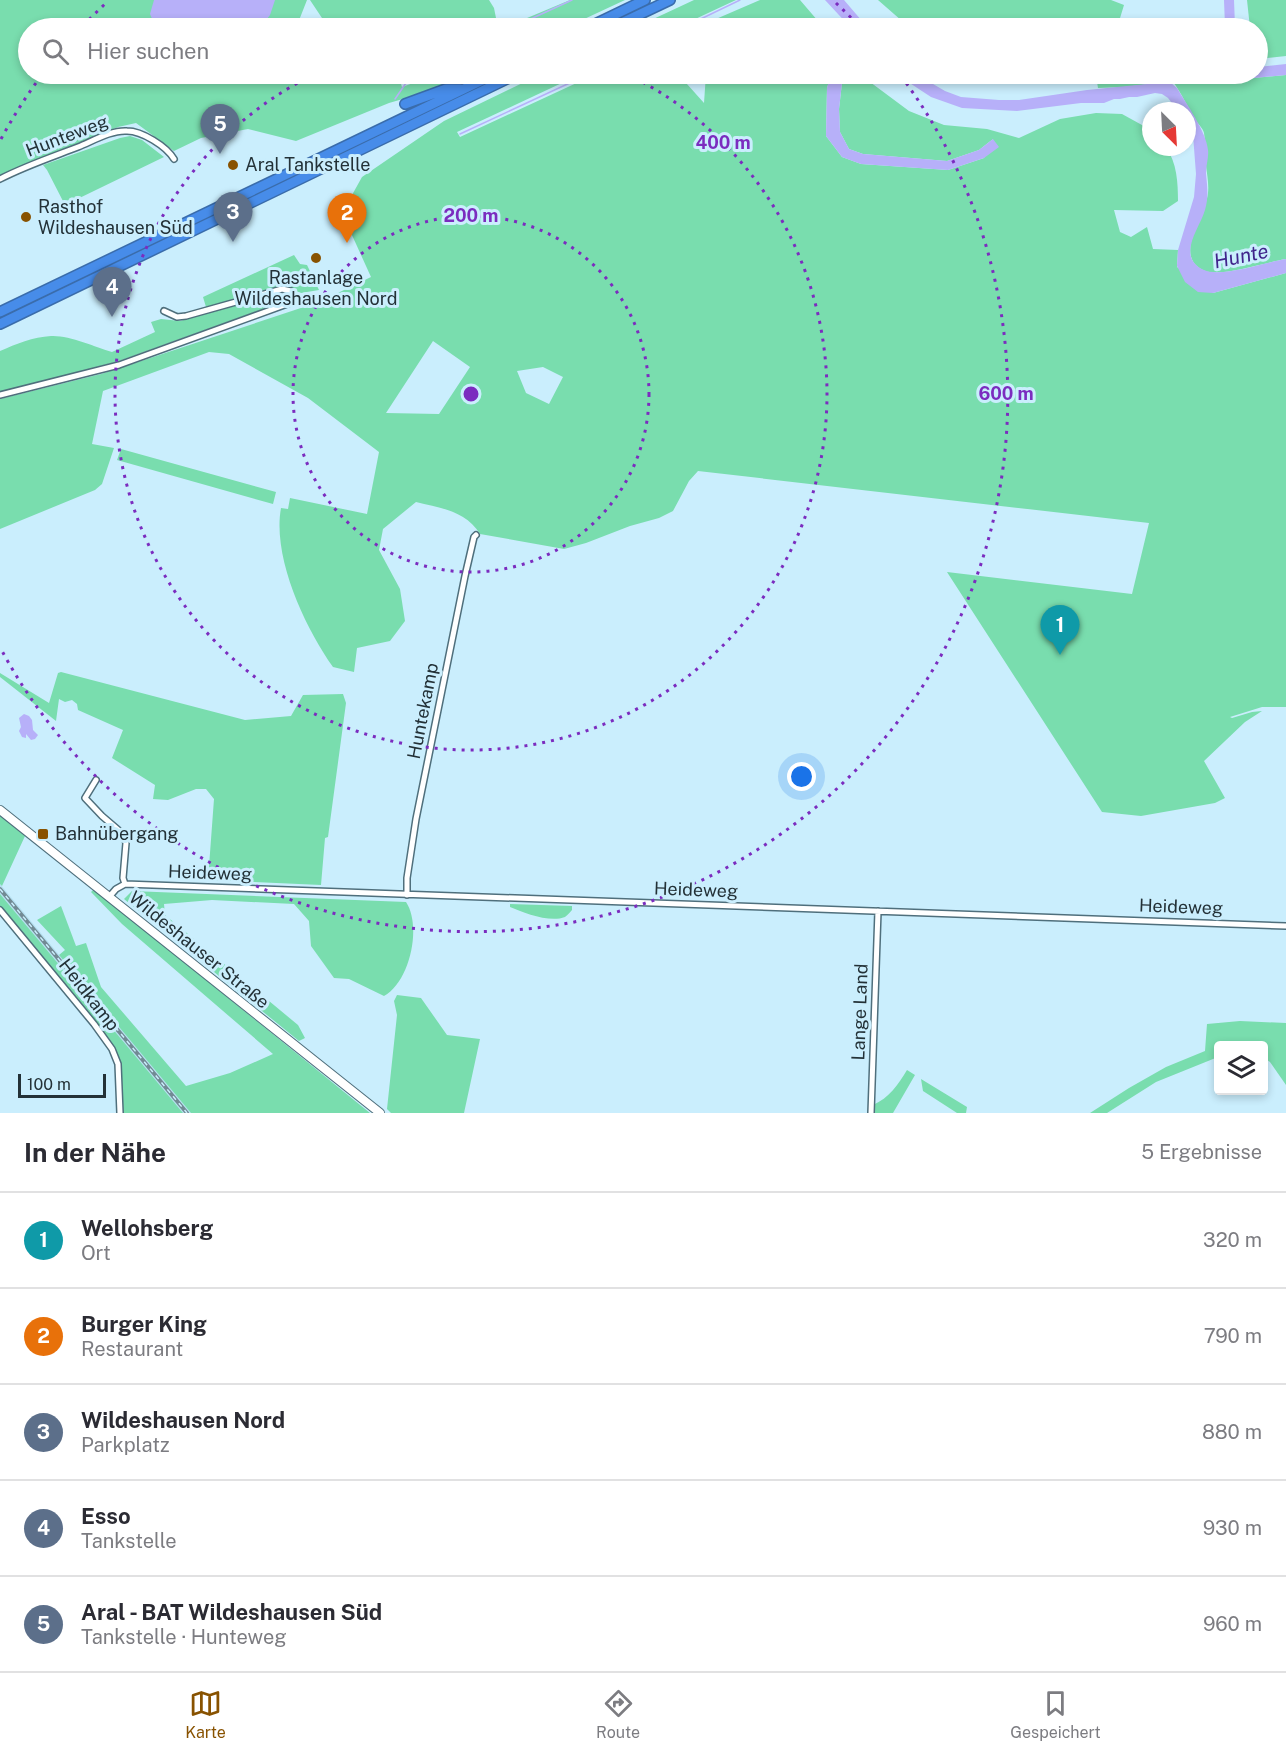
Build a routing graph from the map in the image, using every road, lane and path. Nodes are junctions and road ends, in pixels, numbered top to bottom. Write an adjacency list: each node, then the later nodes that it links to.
1 (645, 0): 3 (highway)
2 (670, 0): 4 (highway)
3 (608, 18)
4 (632, 18)
5 (474, 84): 7 (highway)
6 (496, 84): 13 (highway)
7 (463, 89): 8 (highway); 12 (highway)
8 (405, 104)
9 (174, 159): 10 (street, Hunteweg)
10 (0, 179)
11 (164, 311): 14 (street)
12 (0, 312)
13 (0, 324)
14 (0, 395)
15 (476, 535): 19 (street, Huntekamp)
16 (96, 780): 18 (street)
17 (0, 810): 20 (main road, Wildeshauser Straße)
18 (125, 884): 19 (street, Heideweg); 20 (street)
19 (407, 895): 22 (street, Heideweg)
20 (109, 897): 25 (main road, Wildeshauser Straße)
21 (0, 910): 24 (street, Heidkamp)
22 (878, 911): 23 (street, Heideweg); 26 (street, Lange Land)
23 (1286, 926)
24 (120, 1113)
25 (380, 1113)
26 (871, 1113)

